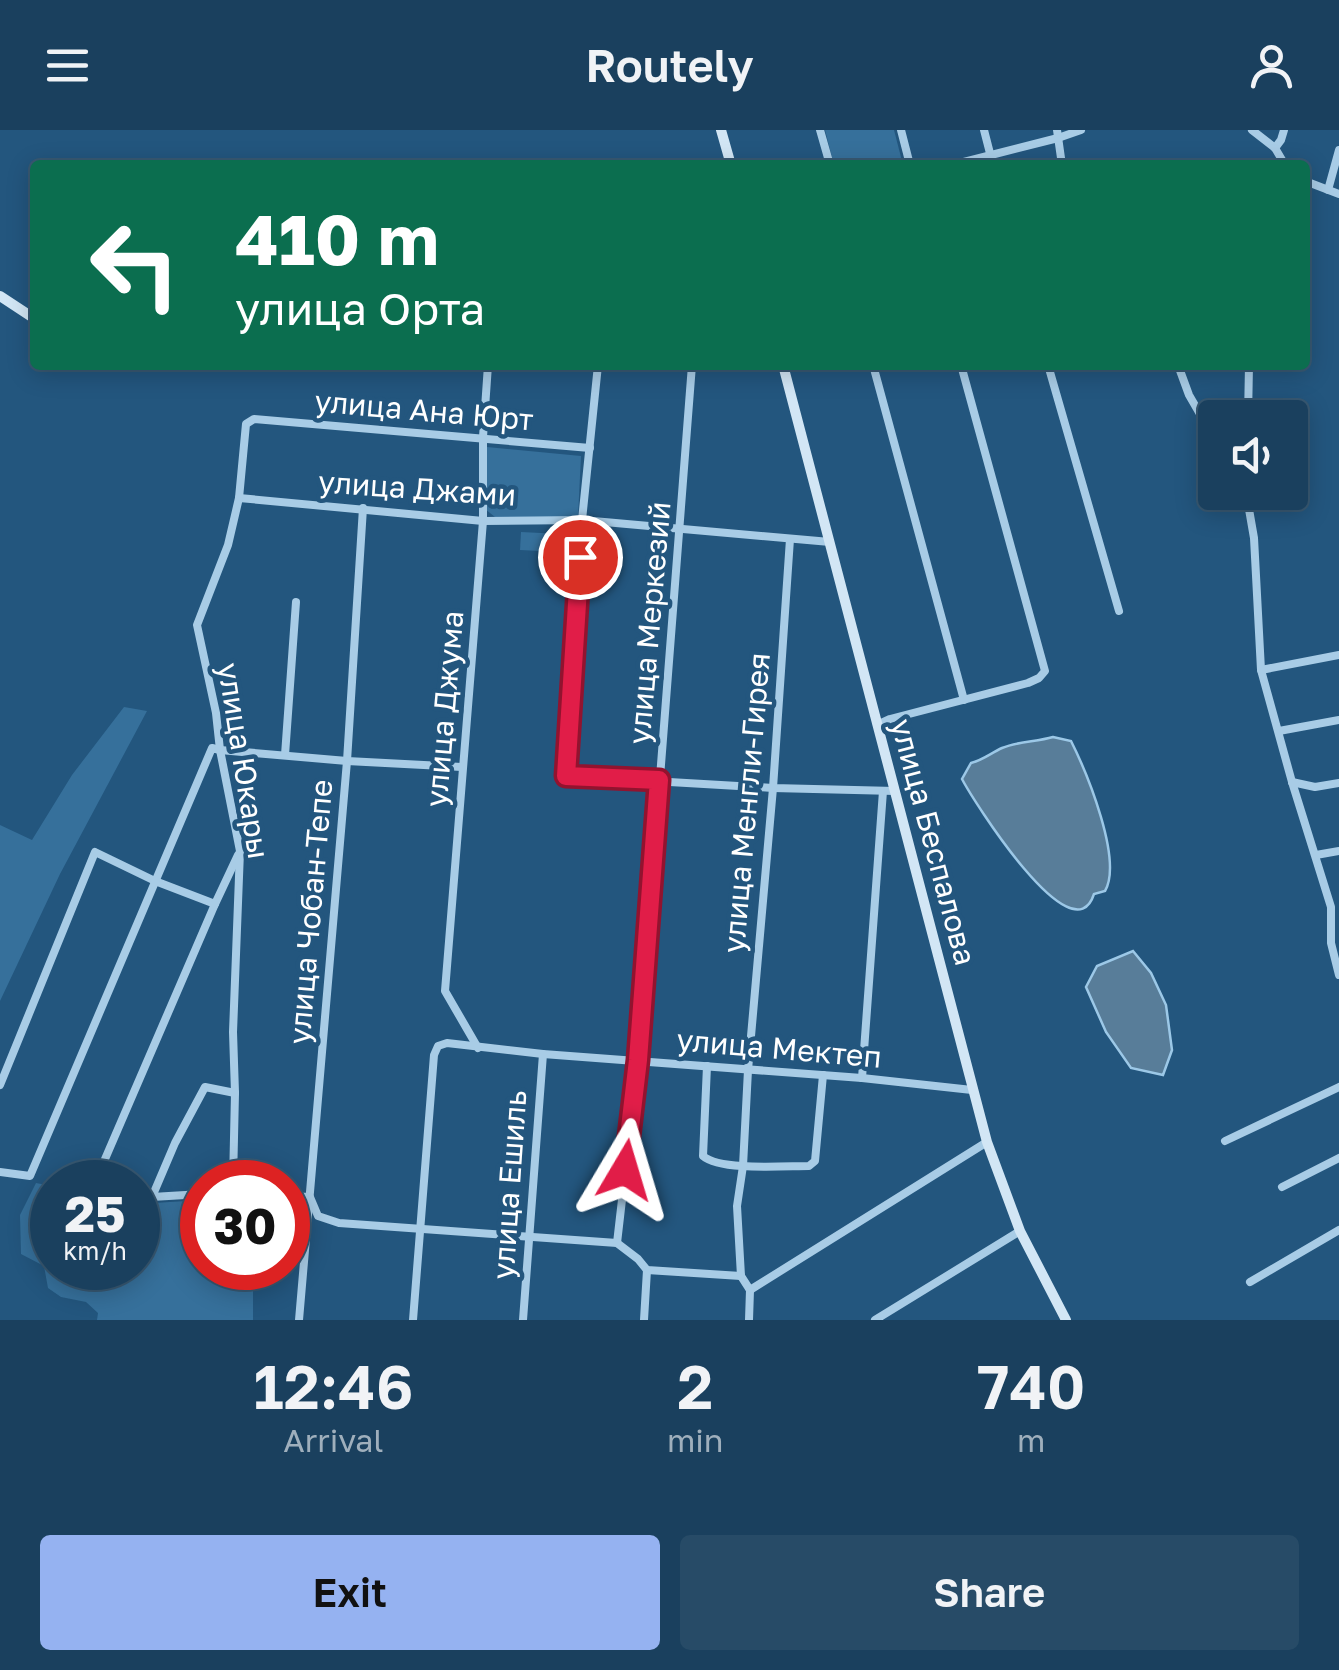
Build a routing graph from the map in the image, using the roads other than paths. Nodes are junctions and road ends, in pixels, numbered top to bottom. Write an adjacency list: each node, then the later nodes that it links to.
1 (721, 130): 12 (main road)
2 (820, 130): 13 (street)
3 (901, 130): 14 (street)
4 (984, 130): 11 (street)
5 (1081, 130): 8 (street)
6 (1252, 130): 9 (street)
7 (1284, 130): 9 (street)
8 (1058, 134): 11 (street); 17 (street)
9 (1275, 148): 18 (street)
10 (1339, 150): 20 (street)
11 (990, 155): 15 (street); 16 (street)
12 (730, 160)
13 (829, 160)
14 (909, 160)
15 (971, 160)
16 (992, 160)
17 (1061, 160)
18 (1283, 160)
19 (1310, 183): 20 (street)
20 (1328, 190): 21 (street)
21 (1339, 194)
22 (0, 296): 23 (main road)
23 (30, 317)
24 (488, 370): 36 (street, улица Джума)
25 (598, 370): 37 (street)
26 (692, 370): 43 (street, улица Меркезий)
27 (784, 370): 45 (main road, улица Беспалова)
28 (874, 370): 50 (street)
29 (962, 370): 50 (street)
30 (1049, 370): 47 (street)
31 (1180, 370): 34 (street)
32 (1249, 370): 33 (street)
33 (1248, 400)
34 (1198, 411)
35 (254, 419): 36 (street, улица Ана Юрт); 38 (street, улица Юкары)
36 (483, 437): 37 (street, улица Ана Юрт); 42 (street, улица Джума)
37 (590, 448): 41 (street)
38 (239, 498): 39 (street, улица Джами); 54 (street, улица Юкары)
39 (363, 508): 42 (street, улица Джами); 56 (street, улица Чобан-Тепе)
40 (1249, 510): 49 (street)
41 (582, 520): 42 (street, улица Джами); 43 (street, улица Джами); 58 (street)
42 (482, 521): 57 (street, улица Джума)
43 (680, 529): 44 (street, улица Джами); 58 (street, улица Меркезий)
44 (790, 540): 45 (street, улица Джами); 61 (street, улица Менгли-Гирея)
45 (830, 542): 52 (main road, улица Беспалова)
46 (296, 602): 55 (street)
47 (1119, 611)
48 (1339, 655): 49 (street)
49 (1261, 670): 53 (street)
50 (964, 700): 52 (street)
51 (1339, 720): 53 (street)
52 (877, 725): 62 (main road, улица Беспалова)
53 (1279, 731): 59 (street)
54 (220, 750): 55 (street); 63 (street, улица Юкары); 66 (street)
55 (284, 755): 56 (street)
56 (347, 761): 57 (street); 90 (street, улица Чобан-Тепе)
57 (462, 767): 70 (street, улица Джума)
58 (659, 780): 61 (street); 72 (street, улица Меркезий)
59 (1292, 782): 60 (street); 65 (street)
60 (1339, 783)
61 (772, 788): 62 (street); 74 (street, улица Менгли-Гирея)
62 (889, 791): 76 (street); 79 (main road, улица Беспалова)
63 (240, 851): 67 (street); 80 (street, улица Юкары)
64 (1339, 851): 65 (street)
65 (1316, 855): 68 (street)
66 (156, 880): 67 (street); 77 (street); 87 (street)
67 (214, 904): 84 (street)
68 (1334, 914): 69 (street)
69 (1339, 975)
70 (478, 1048): 71 (street, улица Мектеп); 91 (street, улица Мектеп)
71 (543, 1054): 72 (street, улица Мектеп); 94 (street, улица Ешиль)
72 (638, 1060): 73 (street, улица Мектеп); 95 (street, улица Меркезий)
73 (707, 1066): 74 (street, улица Мектеп); 86 (street)
74 (748, 1070): 75 (street, улица Мектеп); 86 (street, улица Менгли-Гирея)
75 (823, 1074): 76 (street, улица Мектеп); 86 (street)
76 (862, 1078): 79 (street, улица Мектеп)
77 (0, 1085)
78 (1339, 1087): 81 (street)
79 (972, 1090): 82 (main road, улица Беспалова)
80 (235, 1092): 85 (street, улица Юкары); 89 (street)
81 (1225, 1141)
82 (987, 1142): 93 (main road, улица Беспалова); 100 (street)
83 (1339, 1158): 88 (street)
84 (105, 1160)
85 (233, 1160)
86 (744, 1166): 97 (street, улица Менгли-Гирея)
87 (0, 1172)
88 (1282, 1187)
89 (180, 1195)
90 (310, 1197): 91 (street)
91 (420, 1228): 94 (street); 102 (street, улица Мектеп)
92 (1339, 1230): 98 (street)
93 (1020, 1231): 106 (street); 107 (main road, улица Беспалова)
94 (528, 1237): 95 (street); 103 (street, улица Ешиль)
95 (616, 1244): 96 (street)
96 (647, 1270): 97 (street); 104 (street)
97 (740, 1276): 100 (street)
98 (1250, 1282)
99 (302, 1290): 101 (street, улица Чобан-Тепе)
100 (750, 1290): 105 (street)
101 (299, 1320)
102 (413, 1320)
103 (524, 1320)
104 (644, 1320)
105 (749, 1320)
106 (875, 1320)
107 (1064, 1320)

